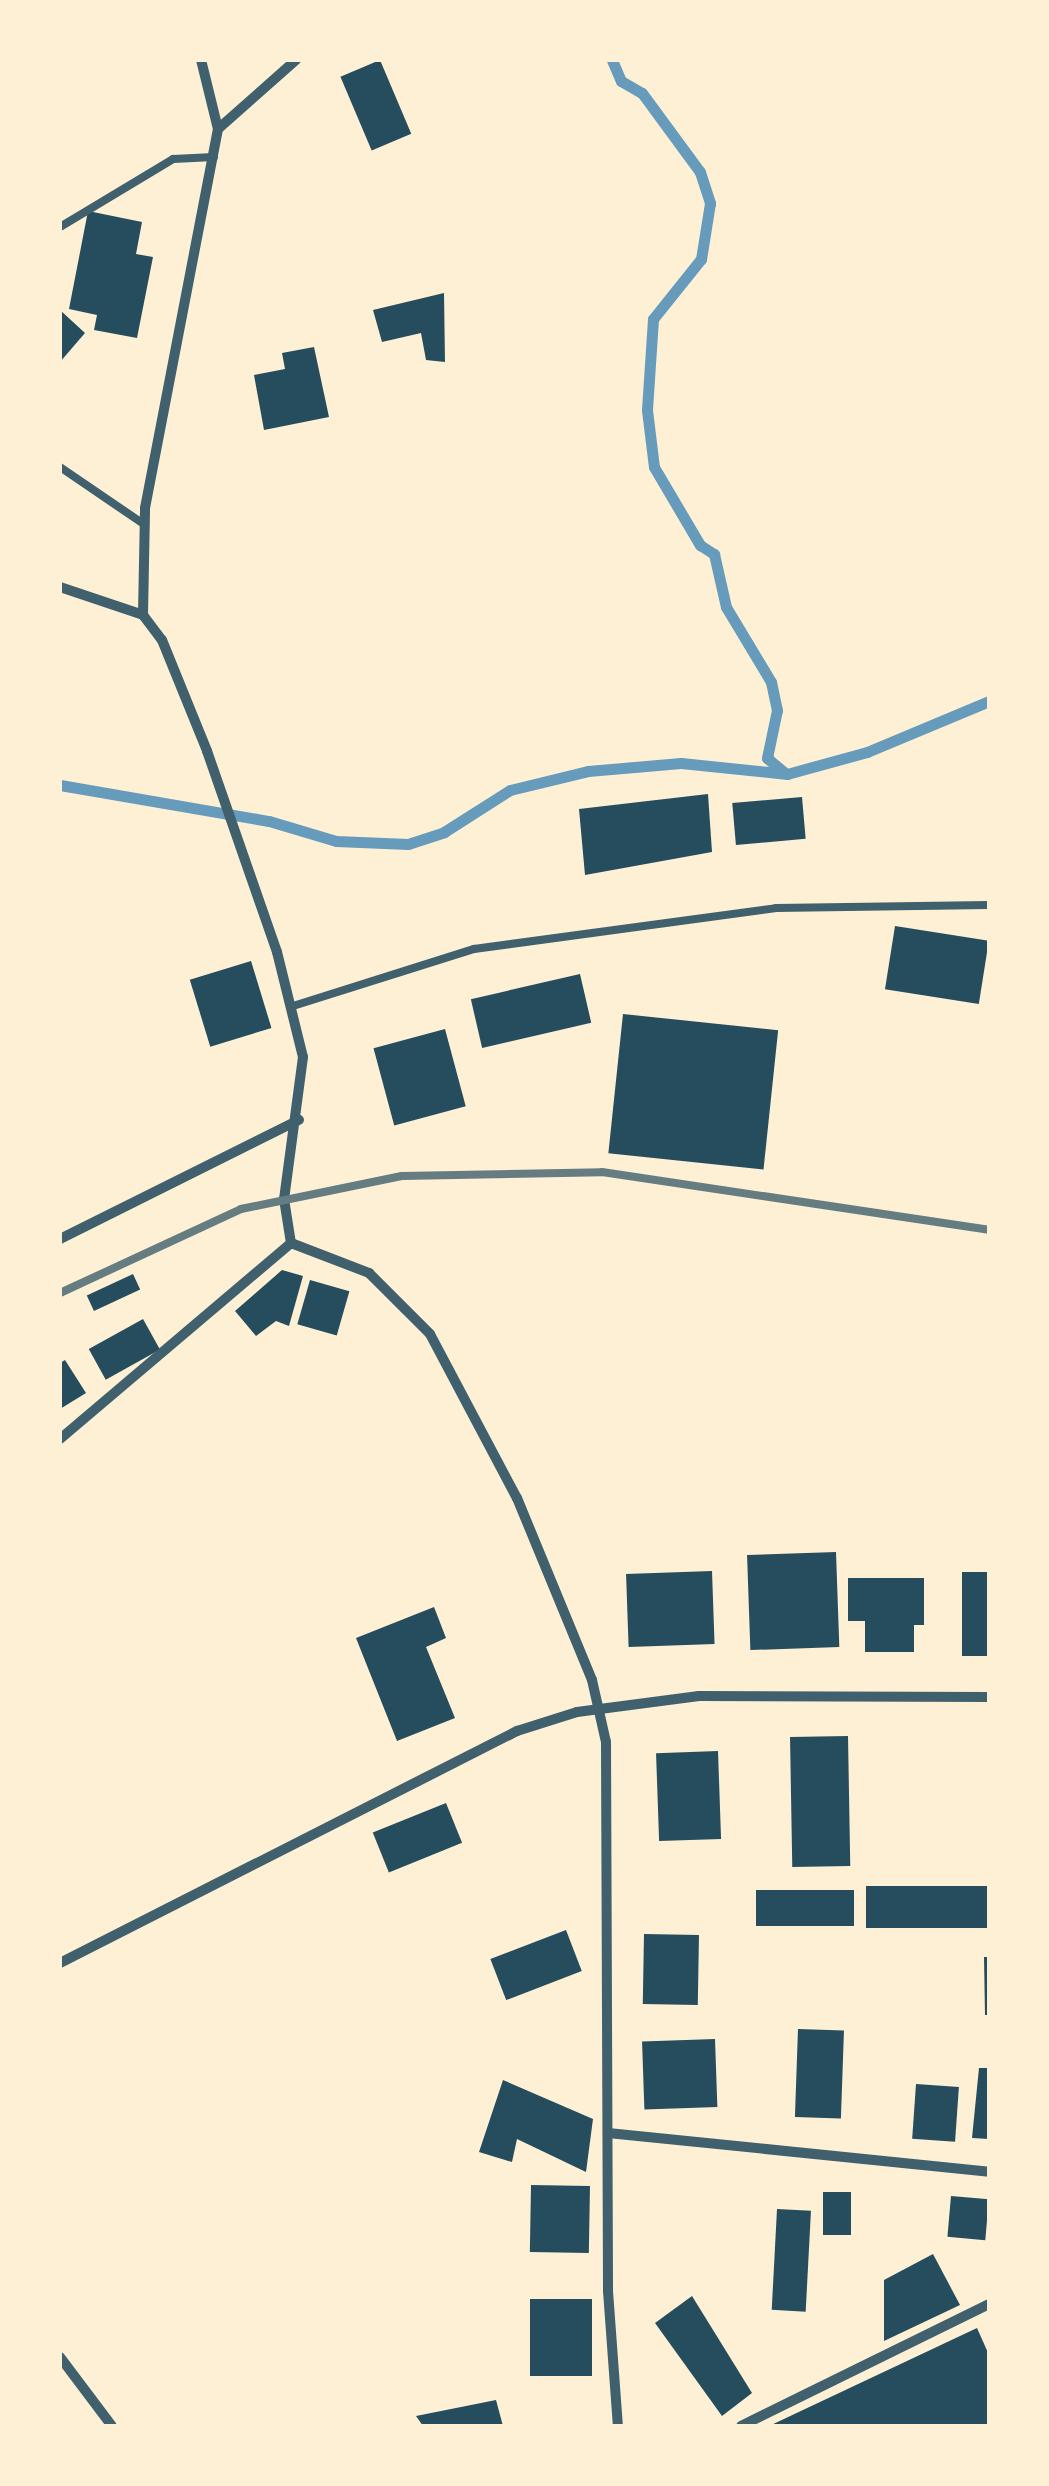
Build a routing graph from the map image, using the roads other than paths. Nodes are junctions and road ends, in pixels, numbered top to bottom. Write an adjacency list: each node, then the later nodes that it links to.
1 (201, 60): 3 (street)
2 (296, 60): 3 (street)
3 (218, 129): 4 (street)
4 (214, 157): 5 (lane); 7 (street)
5 (60, 227)
6 (60, 467): 7 (lane)
7 (145, 525): 9 (street)
8 (60, 587): 9 (street)
9 (144, 615): 11 (street)
10 (989, 905): 11 (lane)
11 (293, 1006): 12 (street)
12 (299, 1120): 13 (street); 14 (street)
13 (60, 1239)
14 (291, 1243): 15 (street); 17 (street)
15 (60, 1438)
16 (989, 1697): 17 (street)
17 (599, 1708): 18 (street); 19 (street)
18 (60, 1962)
19 (608, 2133): 20 (street); 24 (street)
20 (989, 2172)
21 (989, 2304): 25 (street)
22 (60, 2357): 23 (street)
23 (112, 2426)
24 (618, 2426)
25 (742, 2426)

